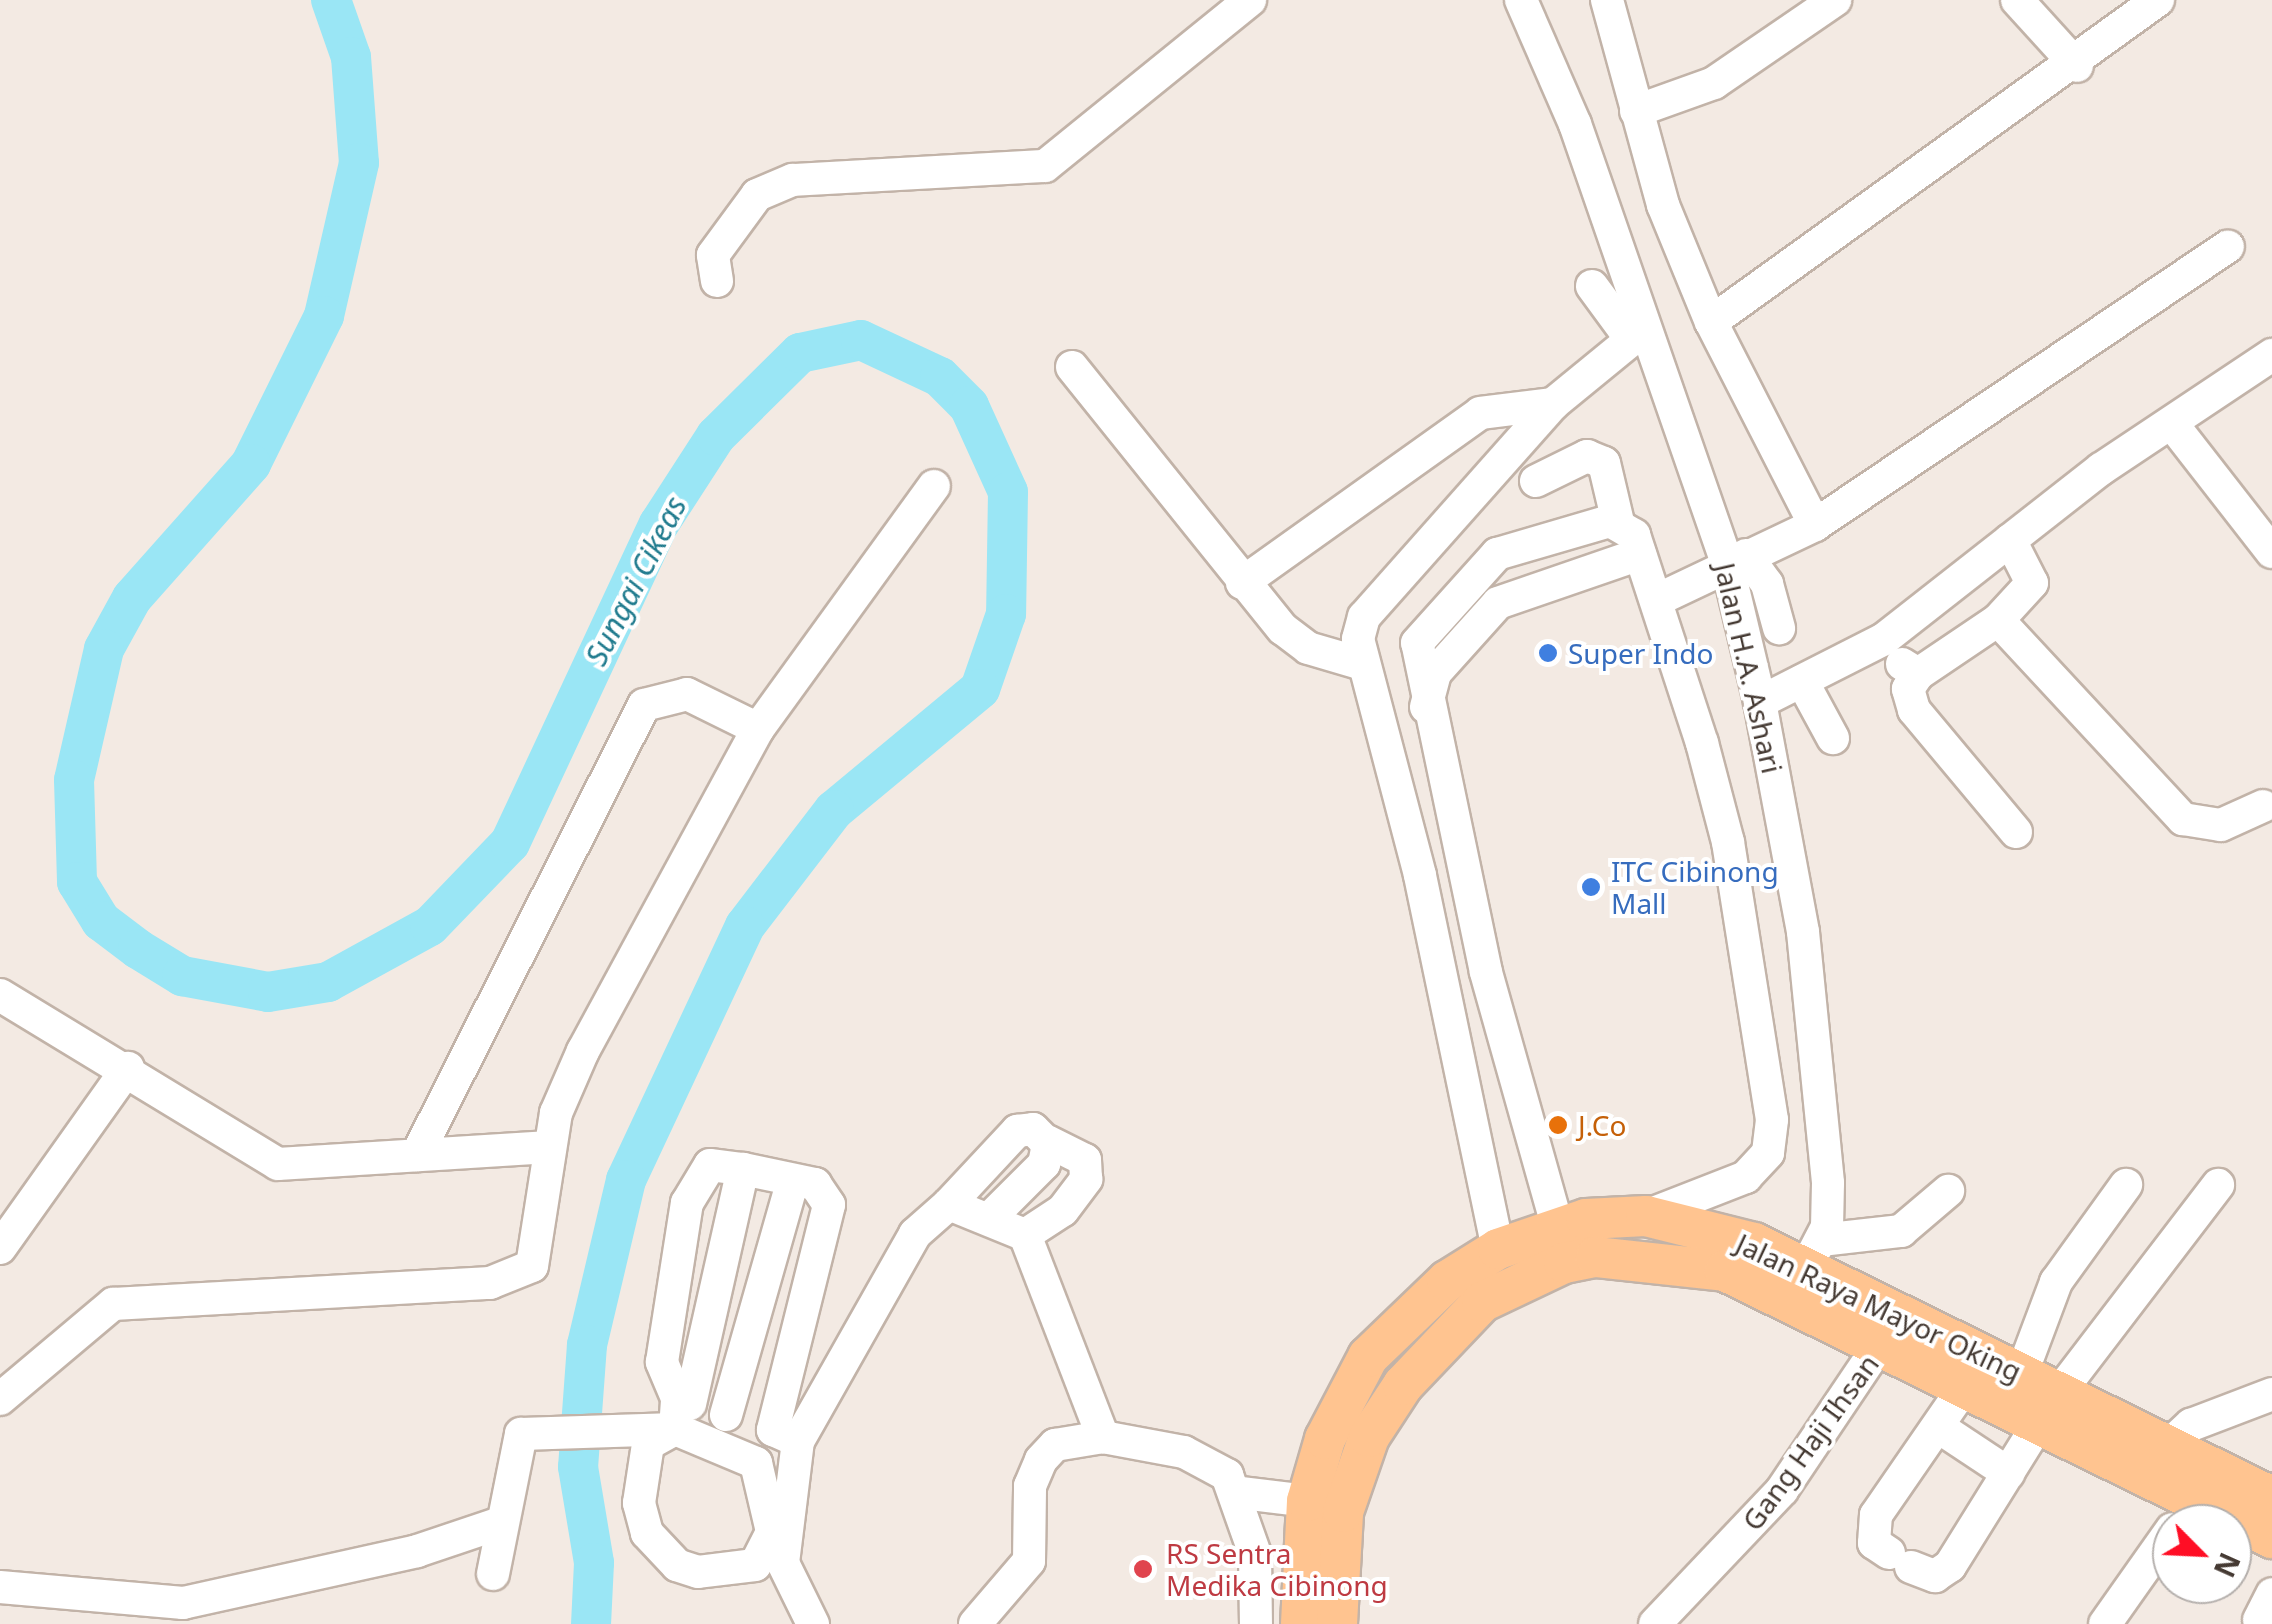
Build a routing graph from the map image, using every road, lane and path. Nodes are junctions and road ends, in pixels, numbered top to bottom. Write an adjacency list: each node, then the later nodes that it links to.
1 (1250, 0): 10 (street)
2 (1521, 0): 13 (street, Jalan H.A. Ashari)
3 (1835, 0): 8 (street)
4 (2016, 0): 7 (street)
5 (2158, 0): 7 (street)
6 (1615, 4): 8 (street)
7 (2076, 66): 12 (street)
8 (1636, 111): 12 (street)
9 (2228, 246): 21 (street)
10 (717, 282)
11 (1592, 286): 13 (street)
12 (1710, 322): 21 (street)
13 (1636, 336): 16 (street); 25 (street, Jalan H.A. Ashari)
14 (2272, 355): 17 (street)
15 (1072, 367): 26 (street)
16 (1553, 404): 26 (street); 31 (street)
17 (2173, 424): 22 (street); 23 (street)
18 (1536, 481): 20 (street)
19 (934, 486): 36 (street)
20 (1618, 522): 24 (street); 35 (street)
21 (1816, 525): 25 (street)
22 (2010, 540): 28 (street); 30 (street)
23 (2272, 552)
24 (1640, 554): 27 (street); 35 (street)
25 (1736, 559): 27 (street); 29 (street); 34 (street, Jalan H.A. Ashari)
26 (1242, 582): 31 (street)
27 (1657, 600): 42 (street)
28 (1998, 620): 32 (street); 38 (street)
29 (1780, 628)
30 (1884, 639): 32 (street); 33 (street)
31 (1359, 663): 58 (street)
32 (1918, 674): 39 (street)
33 (1802, 682): 34 (street); 37 (street)
34 (1760, 702): 40 (street, Jalan H.A. Ashari)
35 (1426, 709): 55 (street)
36 (758, 728): 45 (street); 46 (street)
37 (1832, 738)
38 (2263, 806)
39 (2016, 832)
40 (1811, 993): 42 (street); 59 (street, Jalan H.A. Ashari)
41 (0, 994): 43 (street)
42 (1756, 998): 54 (street)
43 (128, 1068): 46 (street); 57 (street)
44 (1047, 1141): 52 (street); 53 (street); 56 (street)
45 (549, 1147): 46 (street); 63 (street)
46 (417, 1155)
47 (743, 1169): 48 (street); 65 (street); 65 (street)
48 (793, 1180): 66 (street); 68 (street)
49 (2126, 1184): 64 (street)
50 (2218, 1185): 64 (street)
51 (1948, 1191): 59 (street)
52 (950, 1204): 53 (street); 68 (street)
53 (992, 1216): 56 (street)
54 (1646, 1216): 55 (main road, Jalan Raya Mayor Oking); 59 (main road, Jalan Raya Mayor Oking)
55 (1551, 1227): 58 (main road, Jalan Raya Mayor Oking)
56 (1025, 1235): 69 (street)
57 (0, 1248)
58 (1498, 1249): 73 (main road, Jalan Raya Mayor Oking)
59 (1805, 1268): 60 (main road, Jalan Raya Mayor Oking); 64 (main road, Jalan Raya Mayor Oking); 85 (main road, Jalan Raya Mayor Oking)
60 (1880, 1344): 61 (main road, Jalan Raya Mayor Oking); 86 (street, Gang Haji Ihsan)
61 (1965, 1386): 64 (main road, Jalan Raya Mayor Oking); 67 (street)
62 (2272, 1394): 70 (street)
63 (0, 1399)
64 (2032, 1399): 70 (main road, Jalan Raya Mayor Oking); 71 (street); 74 (main road, Jalan Raya Mayor Oking)
65 (681, 1410): 66 (street); 76 (street); 78 (street); 78 (street)
66 (726, 1415): 68 (street)
67 (1940, 1428): 71 (street); 71 (street)
68 (785, 1435): 78 (street)
69 (1103, 1437): 72 (street); 82 (street)
70 (2167, 1447): 75 (main road, Jalan Raya Mayor Oking)
71 (2008, 1473)
72 (1234, 1492): 73 (street); 83 (street)
73 (1307, 1501): 84 (main road, Jalan Raya Mayor Oking)
74 (2164, 1504)
75 (2269, 1520)
76 (500, 1523): 79 (street); 80 (street)
77 (2152, 1557): 87 (street)
78 (769, 1564): 81 (street)
79 (492, 1574)
80 (0, 1587)
81 (813, 1624)
82 (974, 1624)
83 (1256, 1624)
84 (1300, 1624)
85 (1337, 1624)
86 (1656, 1624)
87 (2105, 1624)

